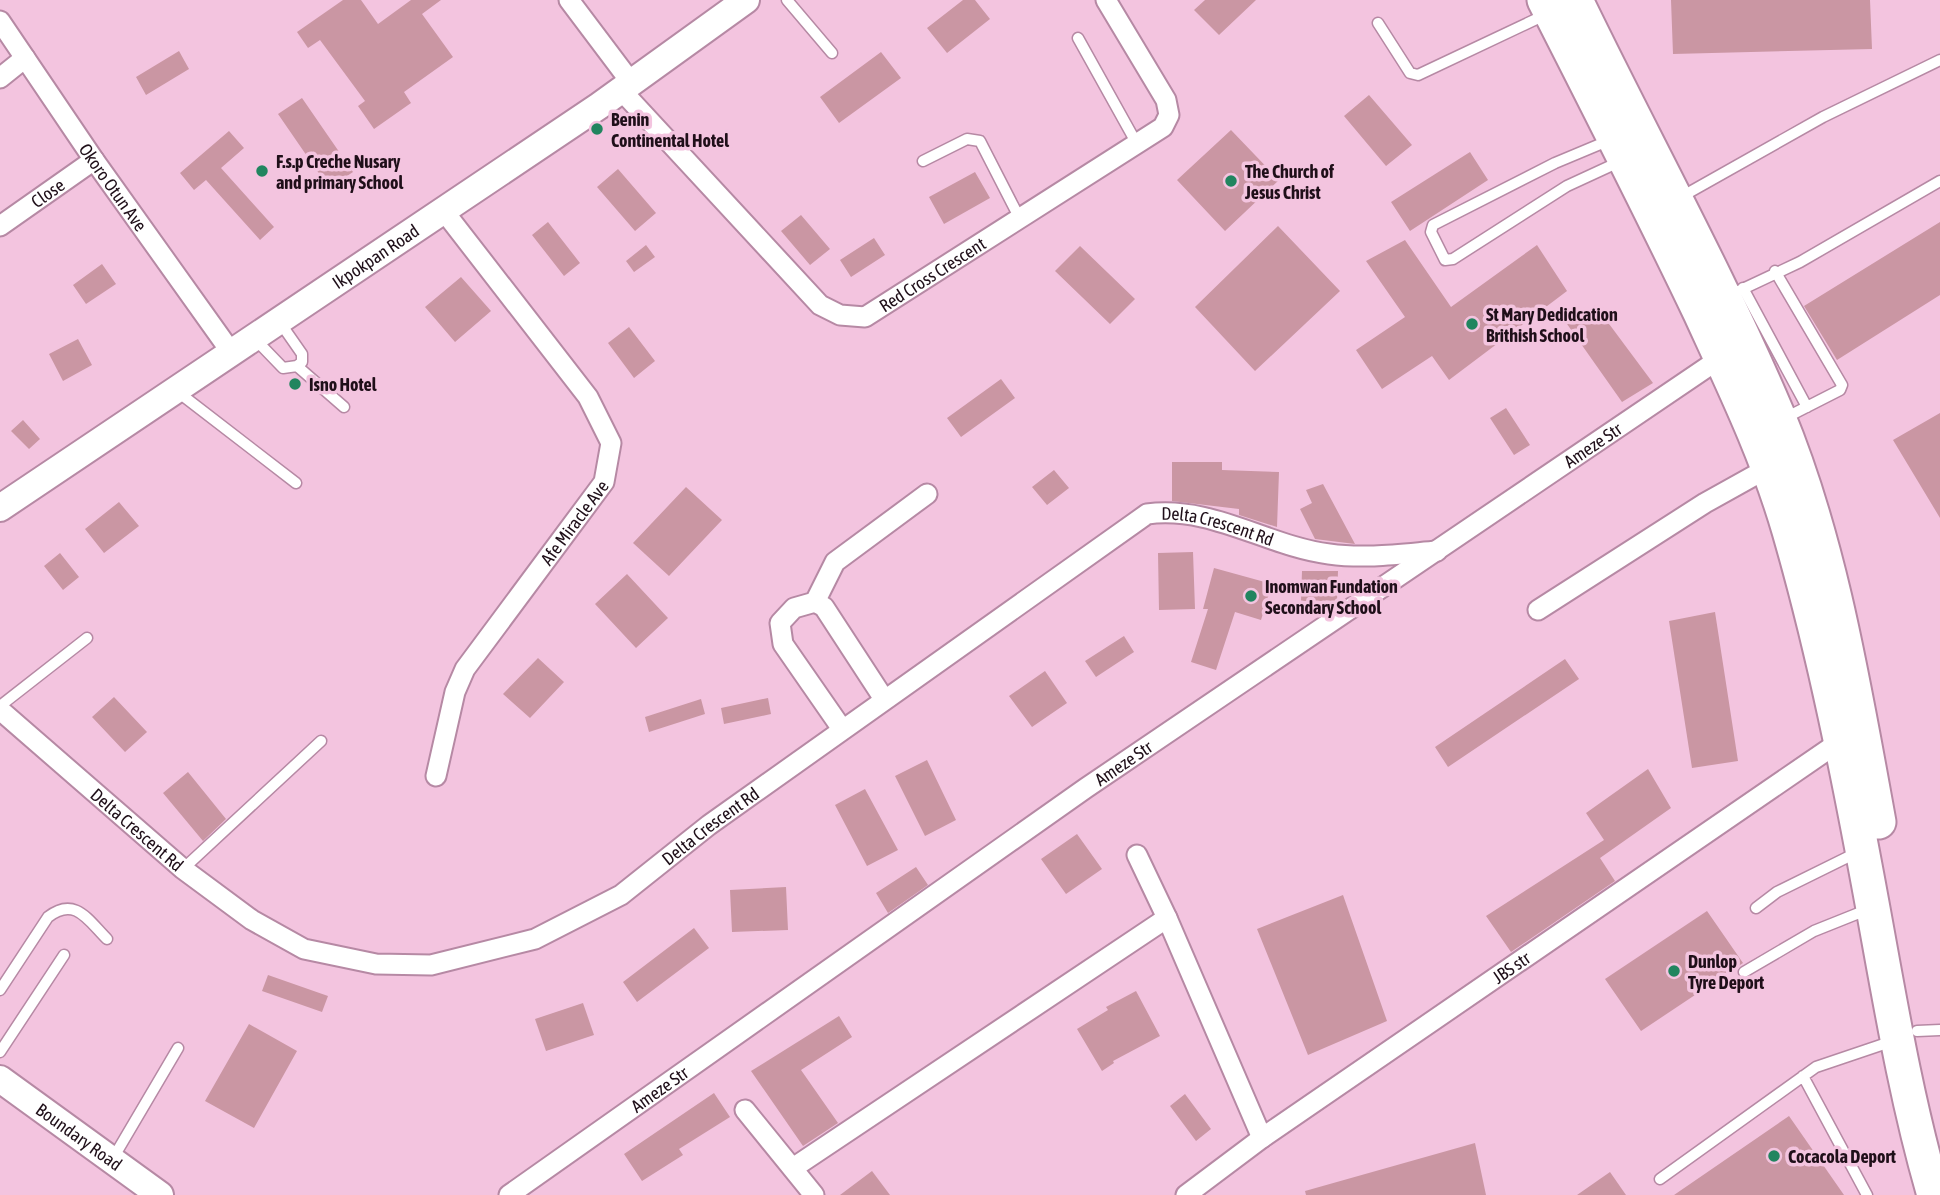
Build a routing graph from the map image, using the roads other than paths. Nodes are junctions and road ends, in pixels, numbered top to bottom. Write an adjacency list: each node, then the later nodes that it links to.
1 (569, 0): 13 (street, Red Cross Crescent)
2 (746, 0): 13 (street, Ikpokpan Road)
3 (787, 0): 9 (lane)
4 (1106, 0): 14 (street, Red Cross Crescent)
5 (1557, 4): 7 (lane); 15 (highway); 19 (highway)
6 (0, 21): 10 (street, Okoro Otun Ave)
7 (1378, 23)
8 (1077, 38): 14 (lane)
9 (832, 53)
10 (25, 58): 12 (street); 16 (street, Okoro Otun Ave)
11 (1940, 60): 19 (lane)
12 (0, 78)
13 (626, 85): 20 (street, Ikpokpan Road); 21 (street, Red Cross Crescent)
14 (1136, 144): 21 (street, Red Cross Crescent)
15 (1619, 149): 15 (lane); 27 (highway)
16 (93, 160): 22 (street, Close); 28 (street, Okoro Otun Ave)
17 (923, 161): 21 (lane)
18 (1940, 181): 23 (lane)
19 (1677, 198): 24 (highway)
20 (443, 210): 25 (street, Ikpokpan Road); 46 (street, Afe Miracle Ave)
21 (1020, 219)
22 (0, 226)
23 (1775, 271): 24 (lane); 32 (lane)
24 (1733, 293): 27 (highway); 32 (lane)
25 (279, 320): 26 (street, Ikpokpan Road); 29 (lane)
26 (254, 337): 28 (street, Ikpokpan Road); 29 (lane)
27 (1733, 351): 32 (highway); 33 (highway); 37 (street, Ameze Str)
28 (231, 352): 30 (street, Ikpokpan Road)
29 (297, 366): 31 (lane)
30 (175, 390): 34 (lane); 36 (street, Ikpokpan Road)
31 (344, 407)
32 (1793, 414): 33 (highway)
33 (1780, 461): 39 (street); 45 (highway); 57 (highway)
34 (296, 482)
35 (927, 494): 38 (street)
36 (0, 508)
37 (1437, 551): 41 (street, Delta Crescent Rd); 69 (street, Ameze Str)
38 (819, 605): 41 (street); 43 (street)
39 (1538, 610)
40 (87, 638): 42 (lane)
41 (884, 699): 43 (street, Delta Crescent Rd)
42 (2, 713): 49 (street, Delta Crescent Rd)
43 (842, 729): 49 (street, Delta Crescent Rd)
44 (321, 741): 49 (lane)
45 (1839, 742): 47 (highway); 63 (street, JBS str)
46 (436, 776)
47 (1862, 850): 50 (highway); 51 (lane)
48 (1136, 855): 52 (street)
49 (183, 869)
50 (1872, 907): 55 (lane); 57 (highway)
51 (1756, 908)
52 (1167, 918): 63 (street); 66 (street)
53 (107, 939): 56 (lane)
54 (64, 955): 59 (lane)
55 (1744, 972)
56 (0, 990)
57 (1918, 1034): 60 (lane); 64 (highway); 73 (highway)
58 (178, 1048): 65 (lane)
59 (0, 1052)
60 (1803, 1076): 67 (lane); 72 (lane)
61 (0, 1079): 65 (street, Boundary Road)
62 (745, 1110): 66 (street)
63 (1262, 1138): 71 (street, JBS str)
64 (1940, 1140)
65 (112, 1160): 68 (street, Boundary Road)
66 (793, 1168): 70 (street)
67 (1660, 1179)
68 (160, 1195)
69 (509, 1195)
70 (814, 1195)
71 (1186, 1195)
72 (1867, 1195)
73 (1934, 1195)

